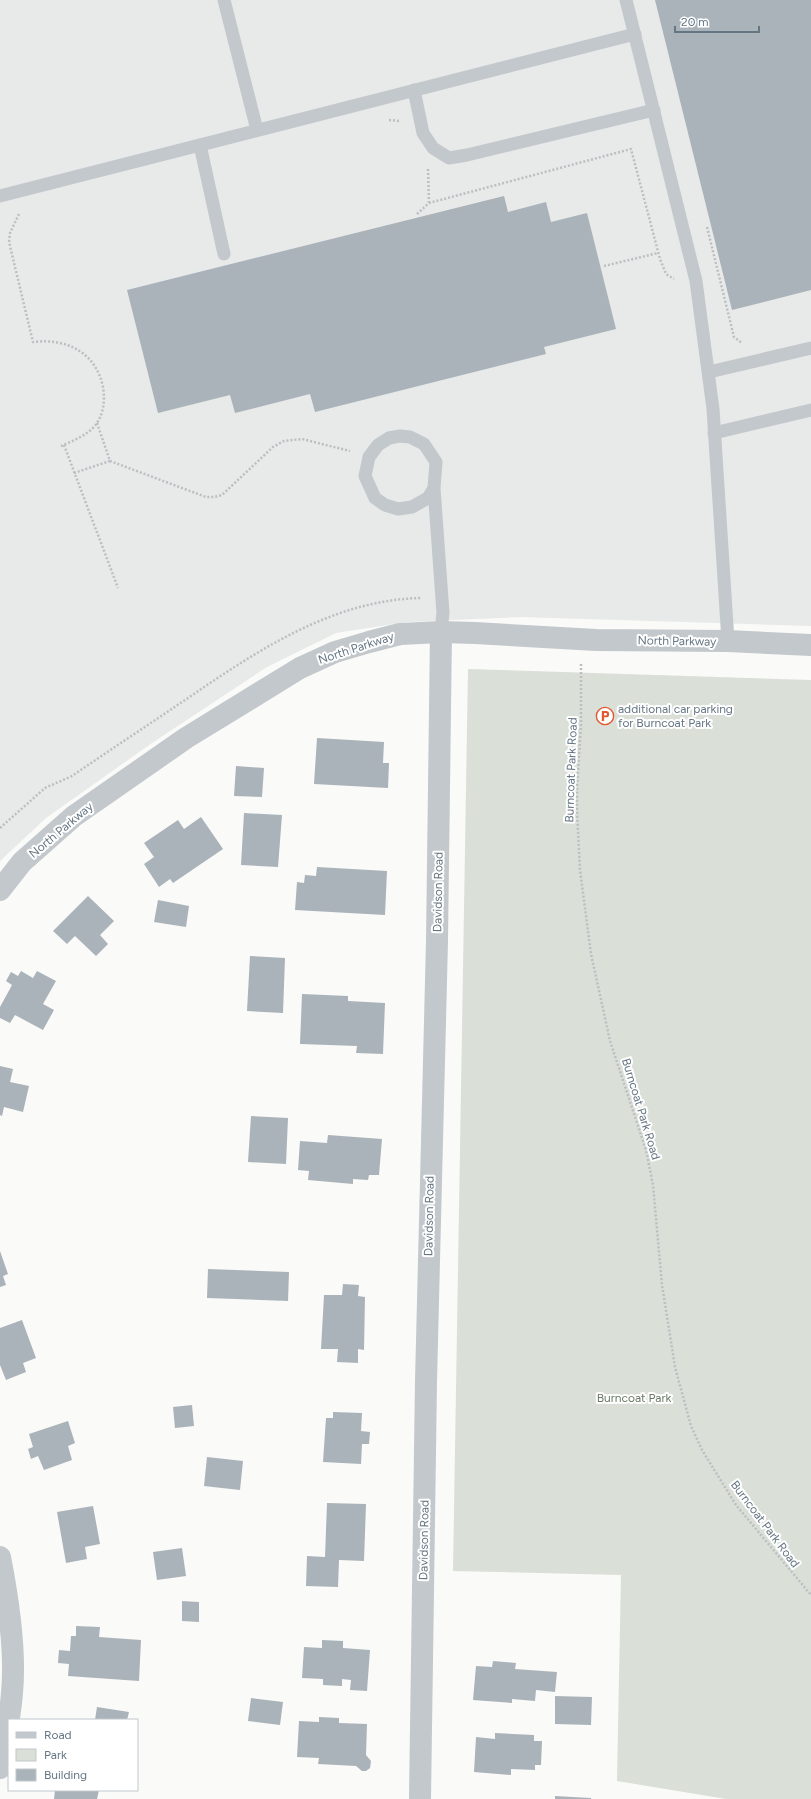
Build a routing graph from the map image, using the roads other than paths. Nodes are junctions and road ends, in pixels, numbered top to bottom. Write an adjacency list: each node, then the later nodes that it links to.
1 (224, 0): 6 (lane)
2 (626, 0): 3 (lane)
3 (635, 34): 4 (lane); 5 (lane)
4 (414, 90): 5 (lane); 6 (lane)
5 (654, 110): 11 (lane)
6 (257, 130): 7 (lane)
7 (200, 145): 8 (lane); 9 (lane)
8 (0, 196)
9 (224, 254)
10 (811, 348): 11 (lane)
11 (709, 372): 13 (lane)
12 (811, 410): 13 (lane)
13 (714, 433): 16 (lane)
14 (434, 488): 14 (lane); 15 (lane)
15 (441, 632): 16 (street, North Parkway); 18 (street, North Parkway); 24 (street, Davidson Road)
16 (728, 642): 17 (street, North Parkway)
17 (811, 646)
18 (0, 890)
19 (0, 1557): 20 (street)
20 (6, 1641): 21 (street)
21 (8, 1719)
22 (8, 1722): 23 (street)
23 (0, 1768)
24 (420, 1799)

